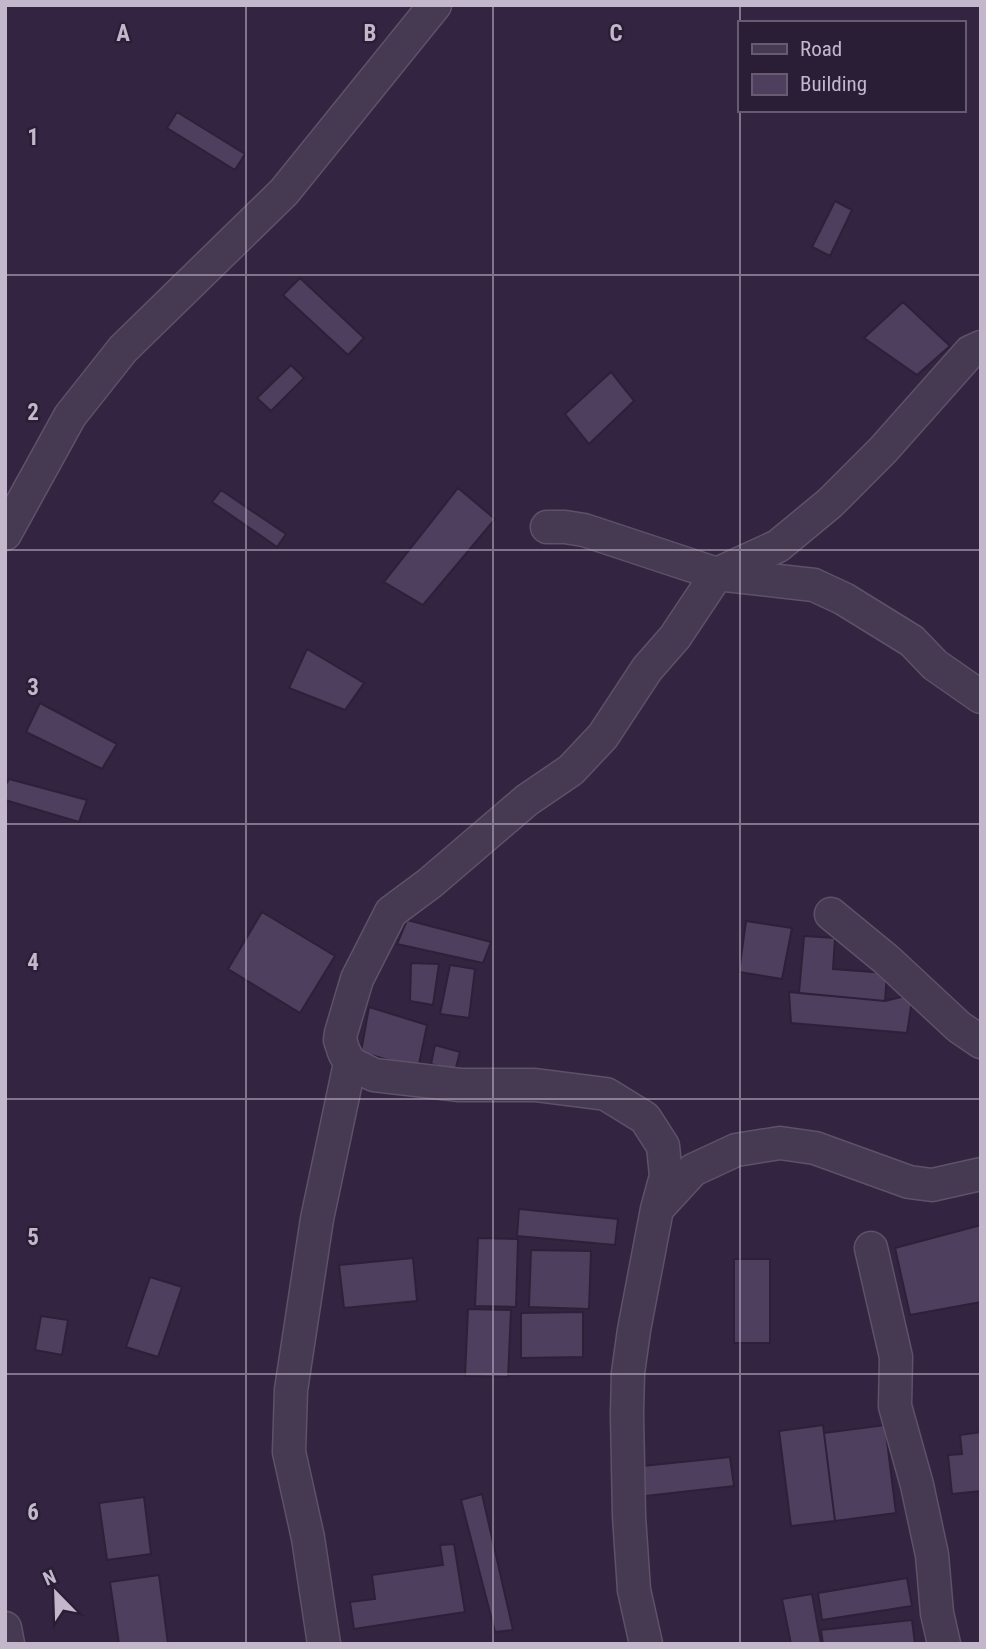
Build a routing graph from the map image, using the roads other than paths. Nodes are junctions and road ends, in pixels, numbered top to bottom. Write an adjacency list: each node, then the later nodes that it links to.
1 (435, 5): 4 (street)
2 (981, 347): 5 (street)
3 (547, 527): 5 (street)
4 (5, 534)
5 (717, 574): 6 (street); 9 (street)
6 (981, 697)
7 (831, 914): 8 (street)
8 (981, 1042)
9 (350, 1063): 11 (street); 15 (street)
10 (981, 1174): 11 (street)
11 (657, 1209): 16 (street)
12 (870, 1248): 17 (street)
13 (5, 1628): 14 (street)
14 (8, 1644)
15 (324, 1644)
16 (646, 1644)
17 (944, 1644)

